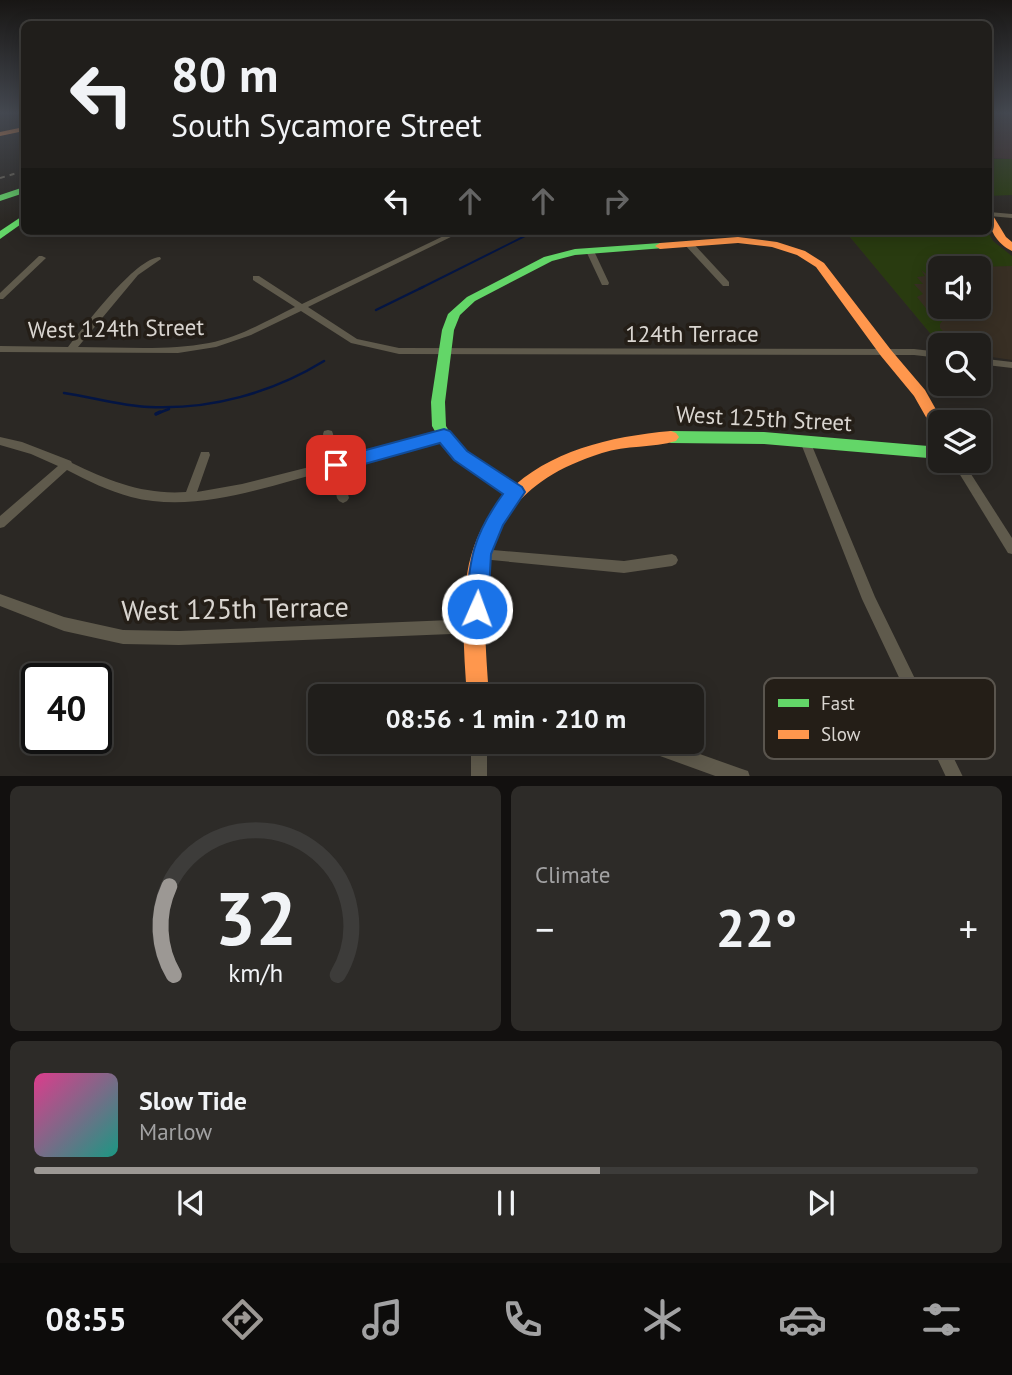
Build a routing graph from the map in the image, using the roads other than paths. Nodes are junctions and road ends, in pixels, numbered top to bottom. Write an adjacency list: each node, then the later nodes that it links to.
1 (21, 184): 2 (main road)
2 (0, 191)
3 (21, 191): 4 (main road)
4 (0, 198)
5 (21, 211): 10 (main road)
6 (992, 215): 7 (street)
7 (1012, 216)
8 (21, 220): 12 (main road)
9 (992, 221): 14 (main road)
10 (0, 223)
11 (452, 235): 22 (street, West 124th Street)
12 (0, 236)
13 (688, 243): 15 (main road); 20 (street); 26 (main road)
14 (1012, 248)
15 (590, 251): 19 (street); 25 (main road)
16 (42, 258): 21 (street)
17 (157, 259): 24 (street)
18 (256, 278): 22 (street, 124th Terrace)
19 (605, 283)
20 (726, 284)
21 (0, 297)
22 (300, 307): 24 (street, West 124th Street); 25 (street, 124th Terrace)
23 (0, 349): 24 (street, West 124th Street)
24 (71, 349)
25 (445, 351): 26 (street, 124th Terrace); 32 (main road)
26 (886, 353): 27 (street, 124th Terrace); 30 (main road)
27 (928, 355)
28 (991, 363): 29 (street)
29 (1012, 365)
30 (929, 410)
31 (328, 434): 38 (street)
32 (444, 436): 38 (street); 40 (main road)
33 (0, 441): 37 (street)
34 (805, 441): 35 (main road, West 125th Street); 40 (main road, West 125th Street); 49 (street)
35 (928, 452)
36 (205, 455): 41 (street)
37 (66, 464): 41 (street); 43 (street)
38 (336, 465): 41 (street); 42 (street)
39 (964, 473): 44 (street)
40 (515, 492): 45 (main road)
41 (190, 496)
42 (344, 498)
43 (0, 523)
44 (1012, 549)
45 (481, 554): 46 (street); 48 (main road)
46 (673, 560)
47 (0, 600): 48 (street, West 125th Terrace)
48 (477, 626): 50 (main road)
49 (907, 678)
50 (478, 684)
51 (479, 754): 54 (street)
52 (679, 754): 55 (street)
53 (947, 759): 56 (street)
54 (479, 776)
55 (742, 776)
56 (955, 776)

